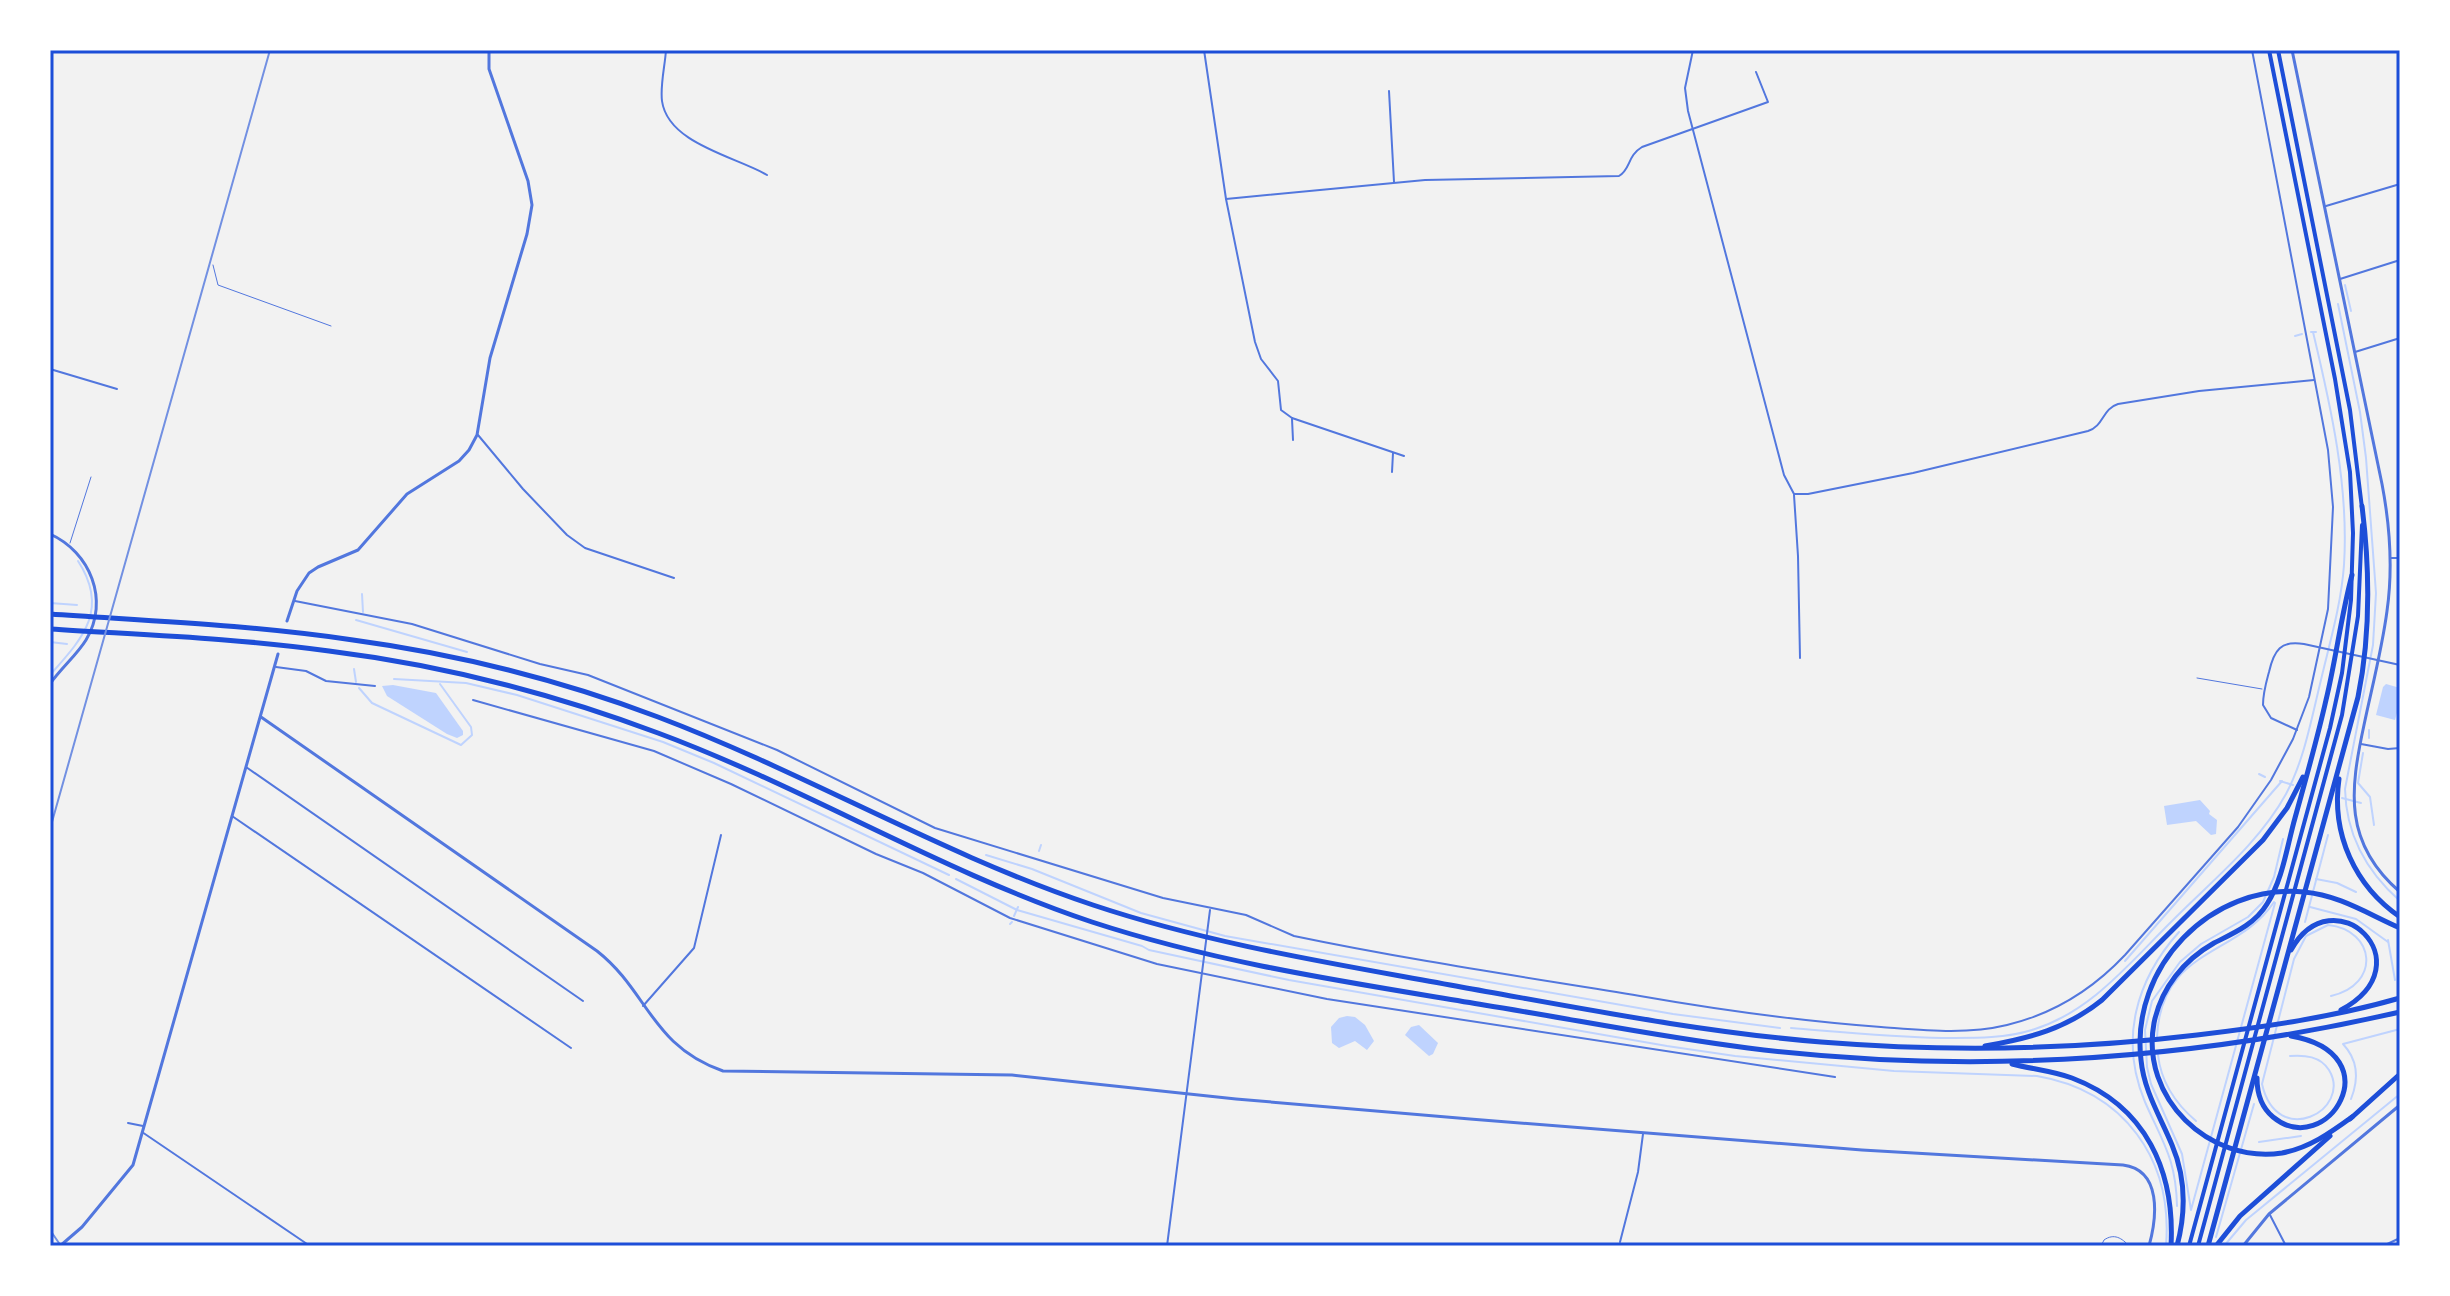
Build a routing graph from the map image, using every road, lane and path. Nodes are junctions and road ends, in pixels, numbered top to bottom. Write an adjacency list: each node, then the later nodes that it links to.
1 (489, 50): 27 (street)
2 (666, 50): 12 (street)
3 (1204, 50): 15 (street)
4 (1693, 50): 11 (street)
5 (2252, 50): 24 (street)
6 (2269, 50): 39 (main road)
7 (2278, 50): 34 (main road)
8 (2292, 50): 16 (street)
9 (1756, 72): 11 (street)
10 (1389, 91): 13 (street)
11 (1693, 129): 13 (street); 33 (street)
12 (767, 175)
13 (1394, 183): 15 (street)
14 (2400, 184): 16 (street)
15 (1226, 199): 26 (street)
16 (2325, 207): 19 (street)
17 (2400, 260): 19 (street)
18 (213, 265): 20 (lane)
19 (2339, 279): 22 (street)
20 (331, 326)
21 (2400, 338): 22 (street)
22 (2354, 352): 37 (street)
23 (50, 369): 25 (street)
24 (2315, 380): 33 (street); 55 (street)
25 (117, 389)
26 (1292, 418): 28 (street); 29 (street)
27 (477, 435): 40 (street); 41 (street)
28 (1293, 440)
29 (1393, 452): 30 (street); 31 (street)
30 (1404, 456)
31 (1392, 472)
32 (91, 477): 36 (lane)
33 (1794, 494): 46 (street)
34 (2362, 506): 59 (highway); 98 (main road)
35 (50, 534): 36 (street)
36 (69, 545): 50 (street)
37 (2390, 558): 38 (street); 56 (street)
38 (2400, 558)
39 (2352, 575): 58 (highway); 97 (main road)
40 (674, 578)
41 (294, 601): 43 (street); 64 (street)
42 (50, 614): 75 (highway)
43 (287, 621)
44 (50, 629): 76 (highway)
45 (278, 654): 48 (street)
46 (1800, 658)
47 (2398, 664): 52 (street)
48 (274, 667): 51 (street); 54 (street)
49 (2197, 678): 52 (lane)
50 (50, 684)
51 (375, 686)
52 (2265, 689): 55 (street)
53 (473, 700): 79 (street)
54 (261, 717): 60 (street); 70 (street)
55 (2297, 730): 64 (street)
56 (2360, 744): 57 (street); 63 (street)
57 (2400, 748)
58 (2311, 761): 75 (highway); 82 (highway)
59 (2340, 766): 65 (highway); 67 (highway)
60 (246, 767): 61 (street); 69 (street)
61 (232, 816): 74 (street); 84 (street)
62 (721, 835): 70 (street)
63 (2400, 892)
64 (1211, 908): 80 (street)
65 (2400, 917)
66 (2400, 928): 96 (highway)
67 (2287, 958): 72 (highway); 77 (highway)
68 (2400, 998): 72 (highway)
69 (583, 1001)
70 (643, 1006): 80 (street)
71 (2400, 1012): 73 (highway)
72 (2335, 1013): 75 (highway)
73 (2288, 1036): 76 (highway); 77 (highway)
74 (571, 1048)
75 (1971, 1049)
76 (2008, 1063): 96 (highway)
77 (2258, 1065): 99 (highway)
78 (2400, 1074): 82 (highway)
79 (1835, 1077)
80 (1186, 1093): 86 (street); 92 (street)
81 (2400, 1105): 87 (street)
82 (2352, 1117): 100 (highway)
83 (128, 1123): 84 (street)
84 (144, 1127): 85 (street)
85 (142, 1132): 90 (street); 91 (street)
86 (1643, 1132): 89 (street); 95 (street)
87 (2269, 1214): 101 (street); 102 (street)
88 (2400, 1238): 103 (street)
89 (1620, 1242)
90 (60, 1246)
91 (310, 1246)
92 (1167, 1246)
93 (2101, 1246): 94 (lane)
94 (2129, 1246)
95 (2149, 1246)
96 (2174, 1246)
97 (2189, 1246)
98 (2198, 1246)
99 (2208, 1246)
100 (2216, 1246)
101 (2243, 1246)
102 (2286, 1246)
103 (2383, 1246)

